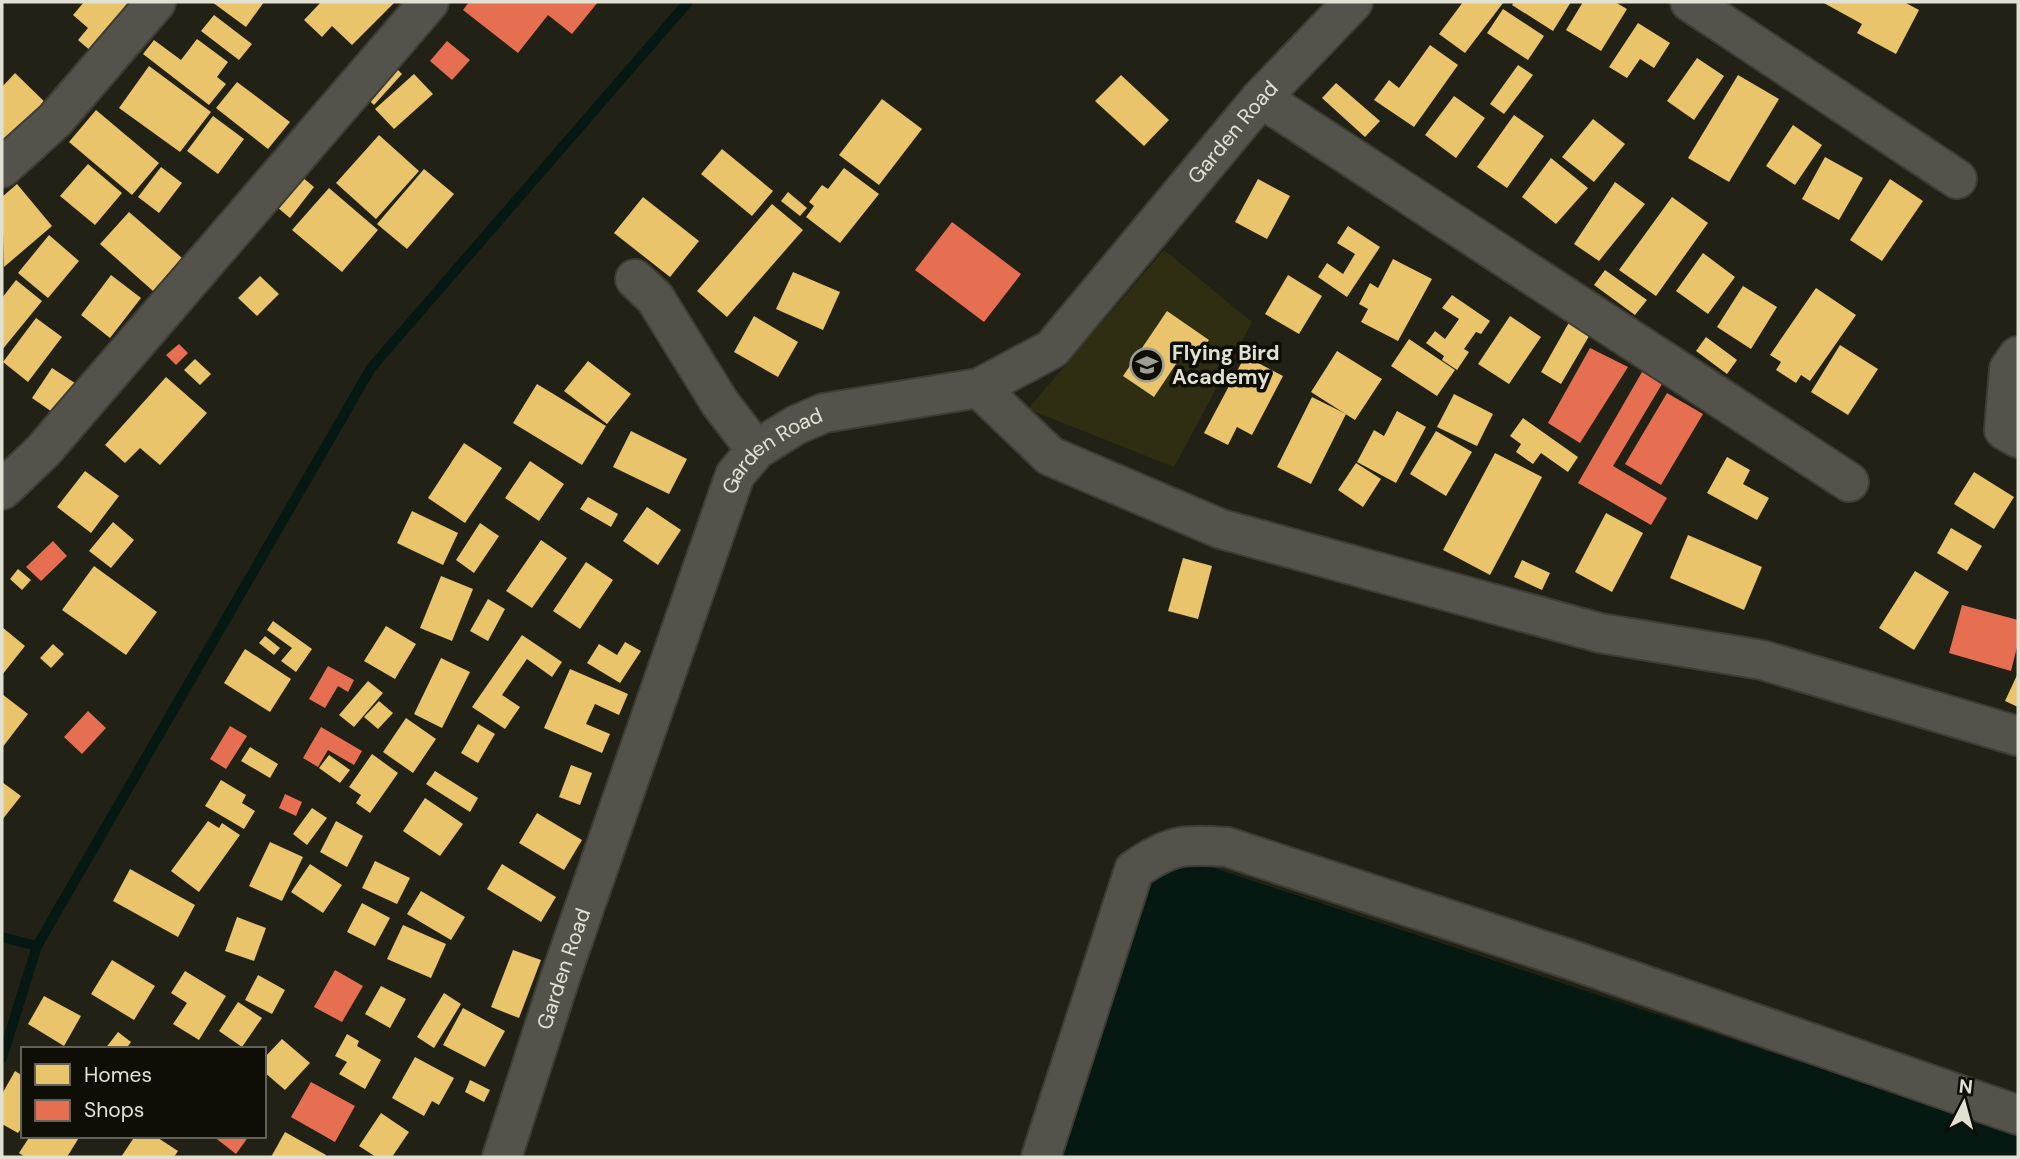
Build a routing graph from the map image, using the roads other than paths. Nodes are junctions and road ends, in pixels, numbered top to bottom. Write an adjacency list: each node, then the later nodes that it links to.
1 (156, 2): 6 (street)
2 (429, 2): 14 (street)
3 (1353, 2): 5 (street, Garden Road)
4 (1690, 2): 7 (street)
5 (1261, 98): 10 (street, Garden Road); 13 (street)
6 (2, 168)
7 (1957, 179)
8 (635, 279): 12 (street)
9 (2018, 356): 11 (street)
10 (979, 388): 12 (street, Garden Road); 15 (street)
11 (2018, 438)
12 (756, 450): 17 (street, Garden Road)
13 (1849, 482)
14 (2, 490)
15 (2018, 736)
16 (2018, 1115): 18 (street)
17 (502, 1157)
18 (1041, 1157)

